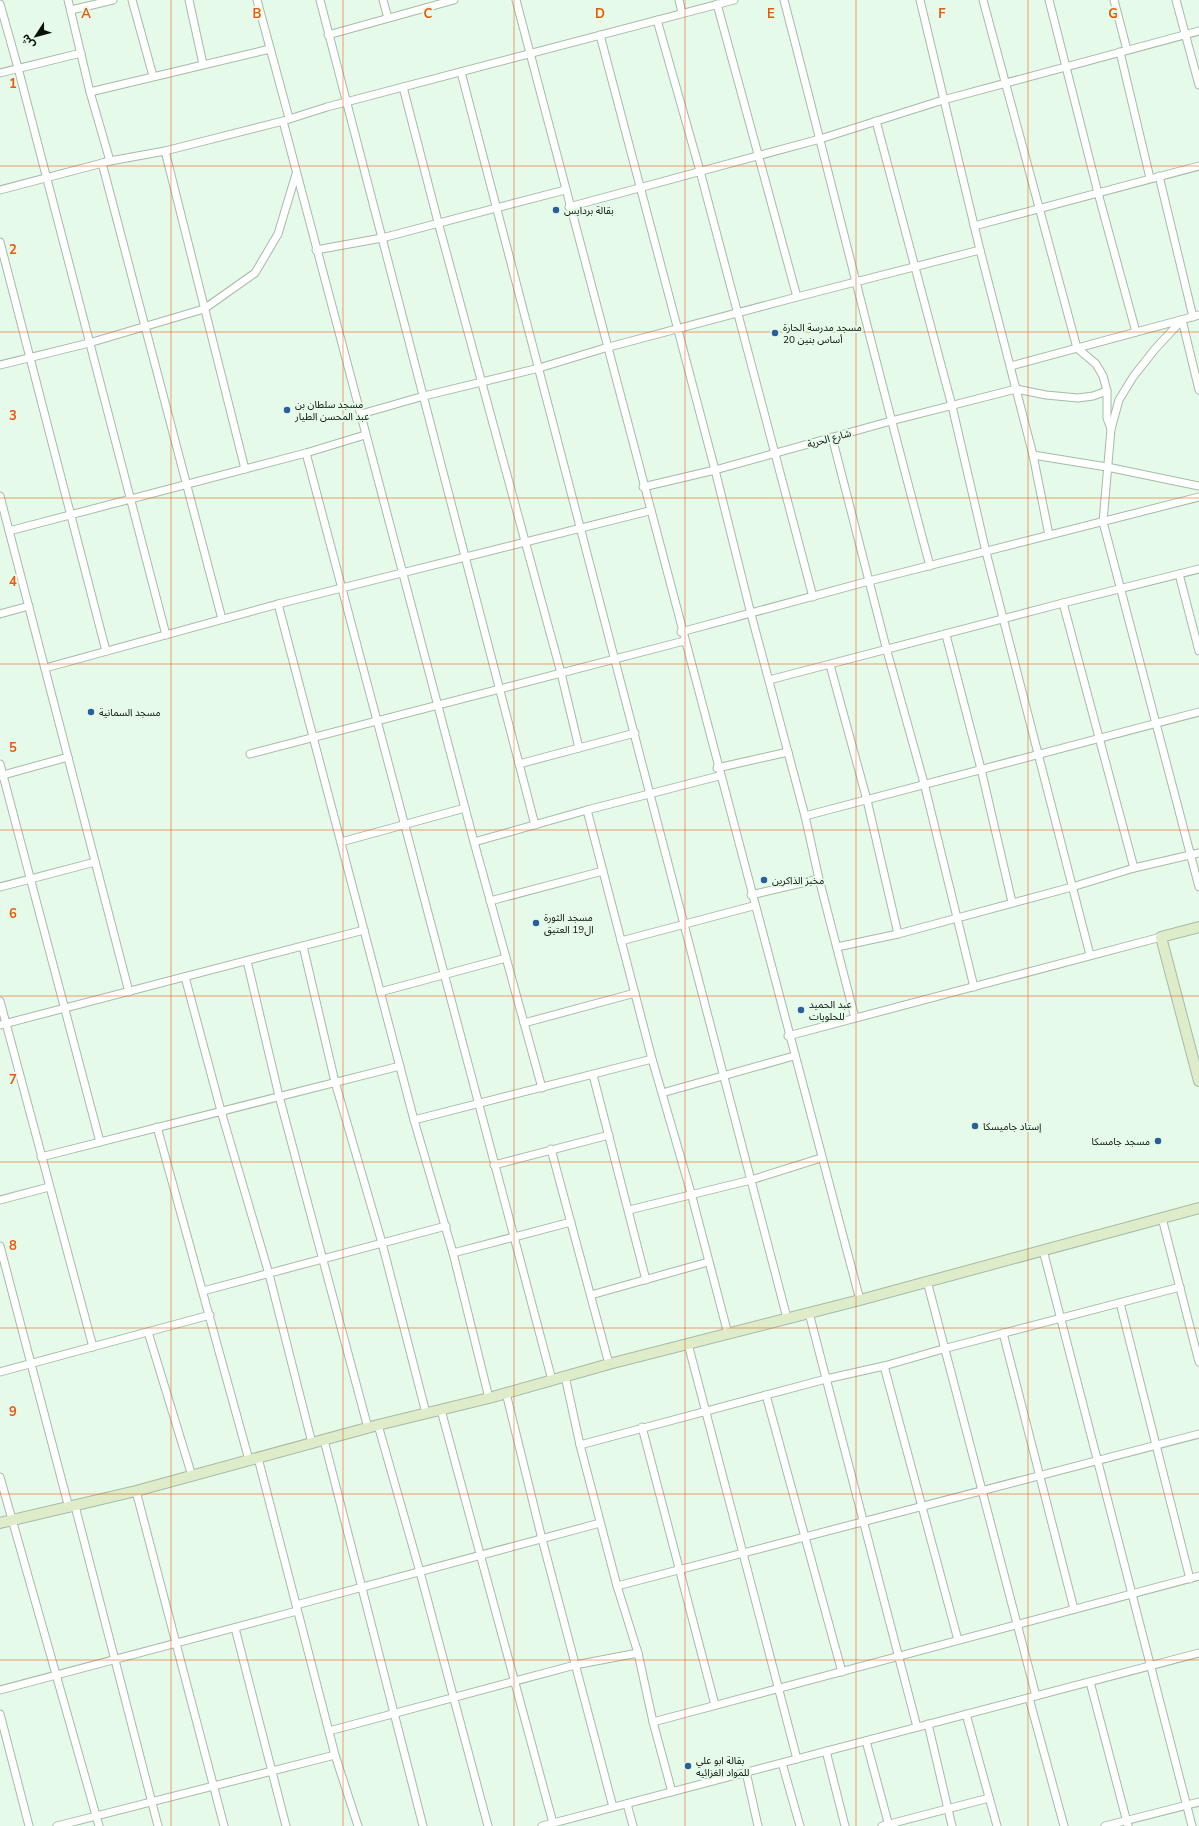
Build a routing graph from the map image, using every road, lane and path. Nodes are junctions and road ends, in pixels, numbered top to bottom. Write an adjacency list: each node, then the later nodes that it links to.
1 (68, 0): 21 (street)
2 (113, 0): 21 (street)
3 (132, 0): 38 (street)
4 (190, 0): 33 (street)
5 (258, 0): 29 (street)
6 (320, 0): 26 (street)
7 (383, 0): 23 (street)
8 (454, 0): 18 (street)
9 (516, 0): 32 (street)
10 (679, 0): 22 (street)
11 (734, 0): 20 (street)
12 (784, 0): 47 (street)
13 (920, 0): 43 (street)
14 (983, 0): 39 (street)
15 (1050, 0): 34 (street)
16 (1114, 0): 30 (street)
17 (1176, 0): 27 (street)
18 (436, 2): 23 (street)
19 (0, 4): 35 (street)
20 (717, 4): 22 (street); 49 (street)
21 (70, 10): 31 (street)
22 (682, 13): 24 (street)
23 (388, 18): 26 (street)
24 (657, 20): 28 (street); 53 (street)
25 (1199, 31): 27 (street)
26 (328, 34): 44 (street)
27 (1185, 34): 30 (street); 40 (street)
28 (600, 35): 32 (street); 58 (street)
29 (270, 49): 33 (street); 45 (street)
30 (1123, 51): 34 (street); 57 (street)
31 (81, 54): 35 (street); 42 (street)
32 (530, 54): 36 (street); 60 (street)
33 (203, 64): 38 (street)
34 (1067, 67): 39 (street); 61 (street)
35 (18, 68): 37 (street); 56 (street)
36 (461, 72): 41 (street); 63 (street)
37 (0, 73)
38 (153, 76): 42 (street)
39 (1004, 84): 43 (street); 64 (street)
40 (1199, 85)
41 (403, 87): 44 (street); 65 (street)
42 (90, 92): 50 (street)
43 (943, 100): 46 (street); 66 (street)
44 (348, 102): 45 (street); 67 (street)
45 (286, 120): 48 (street); 54 (street)
46 (876, 121): 47 (street); 71 (street)
47 (820, 139): 49 (street); 72 (street)
48 (165, 151): 50 (street); 74 (street)
49 (758, 156): 53 (street); 73 (street)
50 (110, 161): 51 (street)
51 (102, 163): 56 (street); 78 (street)
52 (1199, 166): 55 (street)
53 (700, 171): 58 (street); 75 (street)
54 (296, 174): 69 (street); 74 (street)
55 (1159, 176): 57 (street); 76 (street)
56 (46, 178): 59 (street); 81 (street)
57 (1150, 178): 61 (street)
58 (640, 188): 62 (street); 79 (street)
59 (0, 190)
60 (565, 190): 62 (street); 63 (street)
61 (1098, 193): 64 (street); 80 (street)
62 (569, 207): 82 (street)
63 (496, 208): 65 (street); 87 (street)
64 (1038, 209): 66 (street); 83 (street)
65 (438, 222): 67 (street); 88 (street)
66 (974, 226): 70 (street)
67 (382, 238): 69 (street); 92 (street)
68 (0, 242): 84 (street)
69 (316, 250): 94 (street)
70 (980, 250): 71 (street); 86 (street)
71 (915, 266): 72 (street); 93 (street)
72 (857, 282): 73 (street); 95 (street)
73 (797, 297): 75 (street)
74 (204, 309): 78 (street); 103 (street)
75 (736, 313): 79 (street); 100 (street)
76 (1196, 316): 77 (street)
77 (1182, 320): 80 (street); 90 (street); 96 (street)
78 (144, 326): 81 (street); 105 (street)
79 (677, 330): 82 (street); 104 (street)
80 (1136, 332): 83 (street)
81 (89, 343): 84 (street); 110 (street)
82 (605, 348): 87 (street); 107 (street)
83 (1077, 348): 86 (street); 91 (street)
84 (30, 358): 85 (street); 112 (street)
85 (0, 365)
86 (1010, 366): 89 (street)
87 (539, 368): 88 (street); 114 (street)
88 (482, 381): 92 (street); 117 (street)
89 (1016, 389): 91 (street); 93 (street, شارع الحرية); 101 (street)
90 (1199, 390)
91 (1107, 391): 96 (street)
92 (424, 396): 94 (street); 119 (street)
93 (952, 406): 95 (street, شارع الحرية); 118 (street)
94 (361, 414): 97 (street)
95 (891, 421): 98 (street, شارع الحرية); 120 (street)
96 (1111, 429): 102 (street)
97 (366, 435): 99 (street); 122 (street)
98 (832, 437): 100 (street, شارع الحرية); 124 (street)
99 (306, 453): 103 (street); 125 (street)
100 (774, 453): 104 (street, شارع الحرية); 127 (street)
101 (1033, 455): 102 (street); 116 (street)
102 (1107, 467): 106 (street); 113 (street)
103 (245, 469): 105 (street)
104 (715, 470): 107 (street, شارع الحرية); 132 (street)
105 (187, 485): 110 (street); 133 (street)
106 (1199, 486)
107 (643, 487): 111 (street)
108 (0, 496): 115 (street)
109 (1199, 497): 113 (street)
110 (130, 500): 112 (street); 136 (street)
111 (649, 511): 114 (street); 135 (street)
112 (71, 515): 115 (street); 139 (street)
113 (1103, 522): 116 (street); 126 (street)
114 (582, 528): 117 (street); 142 (street)
115 (9, 532): 130 (street)
116 (1049, 535): 118 (street)
117 (525, 542): 119 (street); 145 (street)
118 (986, 552): 120 (street); 134 (street)
119 (465, 557): 122 (street); 147 (street)
120 (930, 566): 124 (street)
121 (1199, 569): 123 (street)
122 (402, 573): 125 (street); 148 (street)
123 (1179, 574): 126 (street); 141 (street)
124 (869, 581): 127 (street); 140 (street)
125 (342, 588): 129 (street); 150 (street)
126 (1121, 588): 128 (street); 151 (street)
127 (813, 597): 132 (street)
128 (1063, 603): 134 (street); 154 (street)
129 (278, 604): 133 (street); 153 (street)
130 (29, 606): 131 (street); 144 (street)
131 (0, 614)
132 (751, 614): 135 (street); 146 (street)
133 (222, 619): 136 (street)
134 (1004, 619): 137 (street); 158 (street)
135 (681, 632): 138 (street)
136 (166, 635): 139 (street)
137 (946, 635): 140 (street); 163 (street)
138 (684, 641): 142 (street); 162 (street)
139 (106, 651): 144 (street)
140 (887, 651): 143 (street); 166 (street)
141 (1199, 651)
142 (615, 660): 145 (street); 152 (street)
143 (830, 665): 146 (street); 168 (street)
144 (45, 668): 159 (street)
145 (561, 673): 147 (street); 155 (street)
146 (770, 680): 156 (street)
147 (500, 689): 148 (street); 161 (street)
148 (437, 705): 150 (street); 169 (street)
149 (1199, 712): 151 (street)
150 (377, 721): 153 (street); 172 (street)
151 (1157, 723): 154 (street); 177 (street)
152 (634, 733): 155 (street); 167 (street)
153 (313, 737): 157 (street); 174 (street)
154 (1098, 738): 158 (street); 179 (street)
155 (579, 748): 161 (street)
156 (788, 752): 162 (street); 171 (street)
157 (250, 754)
158 (1040, 754): 163 (street); 184 (street)
159 (68, 757): 164 (street); 178 (street)
160 (0, 764): 164 (street)
161 (519, 764): 173 (street)
162 (717, 768): 165 (street)
163 (981, 769): 166 (street); 188 (street)
164 (2, 776): 181 (street)
165 (719, 776): 167 (street); 186 (street)
166 (924, 783): 168 (street); 190 (street)
167 (650, 794): 170 (street); 191 (street)
168 (867, 800): 171 (street); 194 (street)
169 (464, 808): 172 (street); 175 (street)
170 (587, 810): 173 (street); 180 (street)
171 (805, 816): 182 (street)
172 (404, 824): 174 (street); 202 (street)
173 (535, 825): 175 (street)
174 (341, 842): 193 (street)
175 (474, 842): 187 (street)
176 (1199, 853): 177 (street)
177 (1190, 855): 179 (street); 185 (street)
178 (95, 862): 181 (street); 205 (street)
179 (1134, 868): 184 (street)
180 (603, 871): 187 (street); 196 (street)
181 (32, 879): 183 (street); 209 (street)
182 (819, 879): 186 (street); 198 (street)
183 (0, 887)
184 (1072, 887): 188 (street); 199 (street)
185 (1199, 887)
186 (751, 895): 189 (street)
187 (490, 901): 200 (street)
188 (1012, 902): 190 (street)
189 (753, 906): 191 (street); 213 (street)
190 (957, 918): 194 (street); 204 (street)
191 (684, 924): 196 (street); 218 (street)
192 (1199, 927): 195 (street)
193 (364, 930): 197 (street); 206 (street)
194 (898, 934): 198 (street)
195 (1161, 937): 199 (street); 219 (street)
196 (621, 941): 207 (street)
197 (303, 946): 201 (street); 220 (street)
198 (837, 947): 210 (street)
199 (1090, 955): 204 (street)
200 (506, 958): 202 (street); 211 (street)
201 (247, 961): 203 (street); 223 (street)
202 (444, 975): 206 (street); 224 (street)
203 (185, 977): 205 (street); 225 (street)
204 (974, 987): 210 (street)
205 (129, 992): 209 (street)
206 (380, 992): 216 (street)
207 (635, 993): 211 (street); 215 (street)
208 (0, 1001): 212 (street)
209 (65, 1008): 212 (street); 229 (street)
210 (855, 1018): 213 (street)
211 (524, 1023): 221 (street)
212 (3, 1025): 231 (street)
213 (788, 1036): 214 (street)
214 (794, 1056): 218 (street); 232 (street)
215 (652, 1059): 217 (street); 222 (street)
216 (400, 1066): 220 (street); 226 (street)
217 (593, 1075): 221 (street); 228 (street)
218 (725, 1076): 222 (street); 234 (street)
219 (1199, 1080)
220 (335, 1082): 223 (street); 244 (street)
221 (542, 1088): 224 (street)
222 (662, 1093): 236 (street)
223 (279, 1096): 225 (street); 248 (street)
224 (478, 1104): 226 (street); 233 (street)
225 (220, 1111): 227 (street); 250 (street)
226 (414, 1120): 242 (street)
227 (157, 1128): 229 (street); 254 (street)
228 (609, 1135): 230 (street); 239 (street)
229 (100, 1142): 231 (street)
230 (551, 1149): 233 (street); 241 (street)
231 (41, 1157): 235 (street)
232 (821, 1158): 234 (street); 256 (street)
233 (494, 1165): 243 (street)
234 (751, 1180): 236 (street); 260 (street)
235 (49, 1187): 237 (street); 266 (street)
236 (691, 1194): 239 (street); 249 (street)
237 (0, 1200)
238 (1199, 1208): 240 (street)
239 (629, 1210): 251 (street)
240 (1162, 1218): 246 (street); 253 (street)
241 (571, 1222): 243 (street); 255 (street)
242 (446, 1226): 244 (street); 247 (street)
243 (513, 1237): 247 (street); 275 (street)
244 (382, 1243): 248 (street); 281 (street)
245 (0, 1246): 269 (street)
246 (1043, 1250): 252 (street); 261 (street)
247 (453, 1253): 278 (street)
248 (322, 1259): 250 (street); 284 (street)
249 (708, 1262): 251 (street); 264 (street)
250 (269, 1274): 254 (street); 287 (street)
251 (646, 1280): 255 (street)
252 (927, 1281): 256 (street); 267 (street)
253 (1180, 1287): 257 (street); 268 (street)
254 (203, 1291): 259 (street)
255 (591, 1295): 270 (street)
256 (860, 1300): 258 (street)
257 (1120, 1303): 261 (street); 289 (street)
258 (809, 1314): 260 (street); 274 (street)
259 (210, 1315): 262 (street); 290 (street)
260 (787, 1318): 264 (street)
261 (1060, 1319): 263 (street); 291 (street)
262 (148, 1332): 266 (street); 292 (street)
263 (1003, 1333): 267 (street); 293 (street)
264 (728, 1334): 265 (street)
265 (688, 1344): 270 (street); 280 (street)
266 (93, 1347): 269 (street)
267 (943, 1349): 271 (street); 296 (street)
268 (1199, 1362)
269 (32, 1363): 272 (street); 298 (street)
270 (609, 1364): 273 (street)
271 (884, 1366): 274 (street); 297 (street)
272 (0, 1372)
273 (565, 1376): 275 (street); 288 (street)
274 (826, 1379): 277 (street); 300 (street)
275 (552, 1380): 276 (street)
276 (506, 1393): 278 (street); 304 (street)
277 (766, 1395): 280 (street); 303 (street)
278 (489, 1398): 279 (street)
279 (441, 1410): 281 (street); 306 (street)
280 (705, 1411): 283 (street); 305 (street)
281 (426, 1413): 282 (street)
282 (378, 1426): 284 (street); 308 (street)
283 (642, 1427): 288 (street); 307 (street)
284 (368, 1428): 286 (street)
285 (1199, 1434): 289 (street)
286 (324, 1440): 287 (street); 312 (street)
287 (312, 1443): 290 (street)
288 (580, 1444): 302 (street)
289 (1156, 1445): 291 (street); 310 (street)
290 (254, 1459): 292 (street); 314 (street)
291 (1096, 1461): 293 (street); 313 (street)
292 (192, 1476): 295 (street)
293 (1040, 1476): 296 (street); 315 (street)
294 (0, 1477): 299 (street)
295 (136, 1491): 298 (street); 319 (street)
296 (981, 1491): 297 (street); 316 (street)
297 (922, 1506): 300 (street); 318 (street)
298 (72, 1507): 299 (street); 323 (street)
299 (11, 1520): 301 (street); 327 (street)
300 (863, 1522): 303 (street); 322 (street)
301 (0, 1523)
302 (600, 1523): 304 (street); 311 (street)
303 (805, 1537): 305 (street); 326 (street)
304 (542, 1539): 306 (street); 324 (street)
305 (742, 1553): 307 (street); 330 (street)
306 (479, 1556): 308 (street); 328 (street)
307 (680, 1569): 311 (street); 334 (street)
308 (420, 1572): 312 (street); 333 (street)
309 (1199, 1576): 310 (street)
310 (1190, 1578): 313 (street)
311 (617, 1586): 320 (street)
312 (362, 1587): 314 (street); 336 (street)
313 (1131, 1594): 315 (street); 325 (street)
314 (297, 1608): 317 (street); 341 (street)
315 (1074, 1610): 316 (street)
316 (1016, 1625): 318 (street); 332 (street)
317 (235, 1628): 319 (street); 347 (street)
318 (958, 1640): 322 (street)
319 (176, 1644): 323 (street); 349 (street)
320 (638, 1653): 324 (street); 338 (street)
321 (1199, 1653): 325 (street)
322 (898, 1657): 326 (street); 340 (street)
323 (114, 1660): 327 (street); 352 (street)
324 (576, 1665): 328 (street); 356 (street)
325 (1150, 1666): 329 (street); 355 (street)
326 (842, 1672): 330 (street)
327 (56, 1675): 331 (street); 358 (street)
328 (514, 1681): 333 (street); 359 (street)
329 (1090, 1682): 332 (street); 360 (street)
330 (778, 1689): 334 (street); 345 (street)
331 (0, 1690)
332 (1032, 1697): 337 (street); 378 (street)
333 (453, 1698): 336 (street); 370 (street)
334 (715, 1706): 338 (street)
335 (0, 1714): 362 (street)
336 (394, 1714): 341 (street); 369 (street)
337 (966, 1714): 339 (street); 351 (street)
338 (653, 1722): 350 (street)
339 (928, 1724): 340 (street); 357 (street)
340 (917, 1727): 342 (street)
341 (329, 1732): 344 (street)
342 (866, 1741): 343 (street); 361 (street)
343 (826, 1751): 345 (street); 375 (street)
344 (335, 1755): 347 (street); 368 (street)
345 (797, 1759): 346 (street)
346 (782, 1763): 348 (street); 374 (street)
347 (272, 1771): 349 (street); 367 (street)
348 (746, 1772): 350 (street); 373 (street)
349 (214, 1786): 352 (street); 366 (street)
350 (672, 1792): 354 (street)
351 (989, 1798): 357 (street); 377 (street)
352 (151, 1802): 358 (street); 365 (street)
353 (1199, 1802): 355 (street)
354 (627, 1804): 356 (street); 372 (street)
355 (1187, 1805): 360 (street); 380 (street)
356 (613, 1807): 359 (street)
357 (947, 1808): 361 (street); 376 (street)
358 (96, 1816): 363 (street); 364 (street)
359 (553, 1823): 371 (street)
360 (1127, 1823): 379 (street)
361 (886, 1825)
362 (29, 1826)
363 (57, 1826)
364 (99, 1826)
365 (158, 1826)
366 (224, 1826)
367 (286, 1826)
368 (358, 1826)
369 (423, 1826)
370 (488, 1826)
371 (542, 1826)
372 (633, 1826)
373 (758, 1826)
374 (800, 1826)
375 (845, 1826)
376 (952, 1826)
377 (997, 1826)
378 (1064, 1826)
379 (1106, 1826)
380 (1192, 1826)

